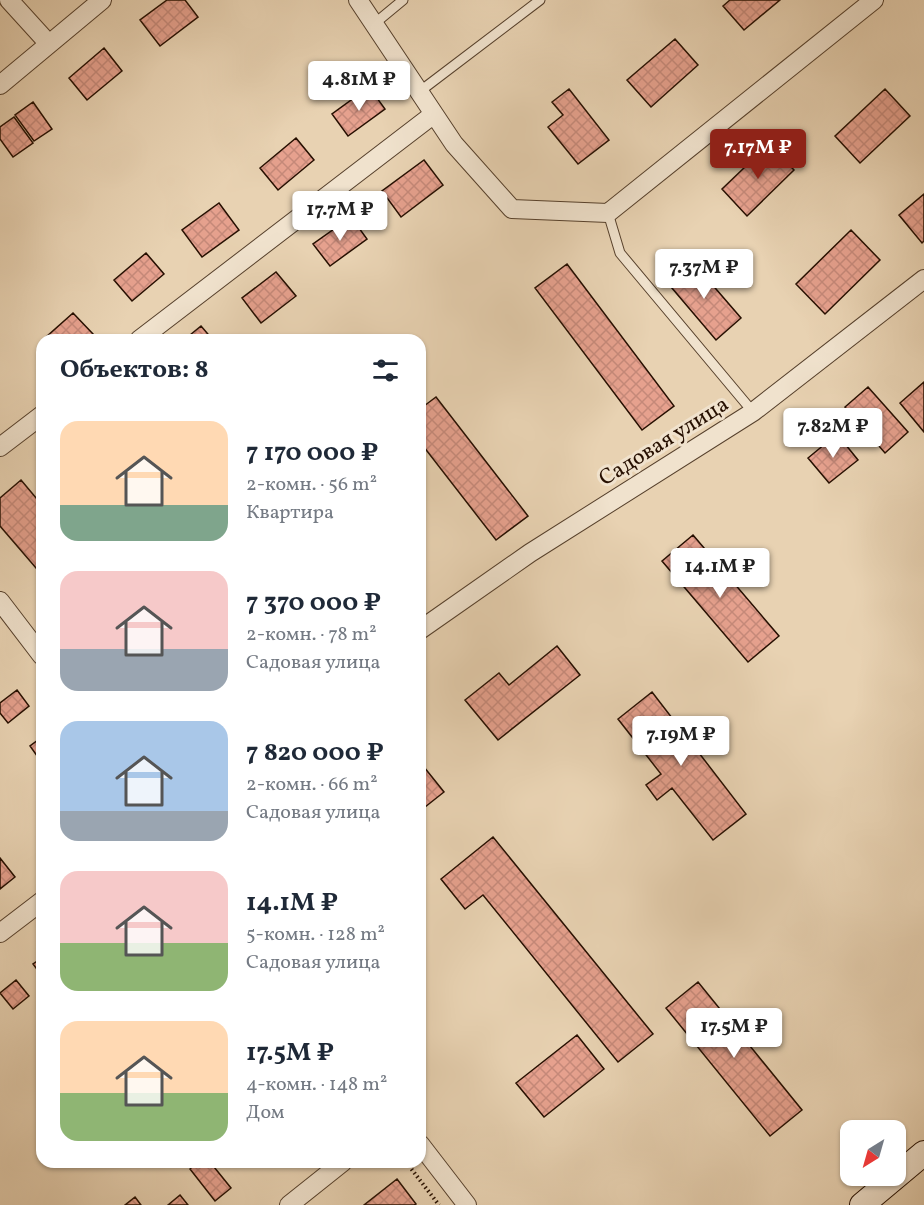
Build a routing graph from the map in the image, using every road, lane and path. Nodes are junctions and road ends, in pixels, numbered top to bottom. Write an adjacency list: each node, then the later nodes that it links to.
1 (9, 0): 8 (street)
2 (102, 0): 8 (street)
3 (358, 0): 7 (street)
4 (403, 0): 7 (lane)
5 (540, 0): 10 (lane)
6 (874, 0): 12 (street)
7 (374, 24): 10 (street)
8 (49, 44): 9 (street)
9 (0, 86)
10 (419, 92): 11 (street)
11 (434, 114): 12 (street); 14 (street)
12 (608, 213): 15 (lane)
13 (923, 281): 15 (street, Садовая улица)
14 (148, 334)
15 (753, 412): 19 (street, Садовая улица)
16 (36, 420): 17 (street)
17 (0, 447)
18 (0, 601): 20 (street)
19 (426, 626)
20 (36, 648)
21 (36, 906): 22 (street)
22 (0, 933)
23 (426, 1152): 29 (street)
24 (924, 1153): 30 (street)
25 (335, 1168): 27 (street)
26 (411, 1168): 28 (path)
27 (289, 1205)
28 (439, 1205)
29 (466, 1205)
30 (862, 1205)

